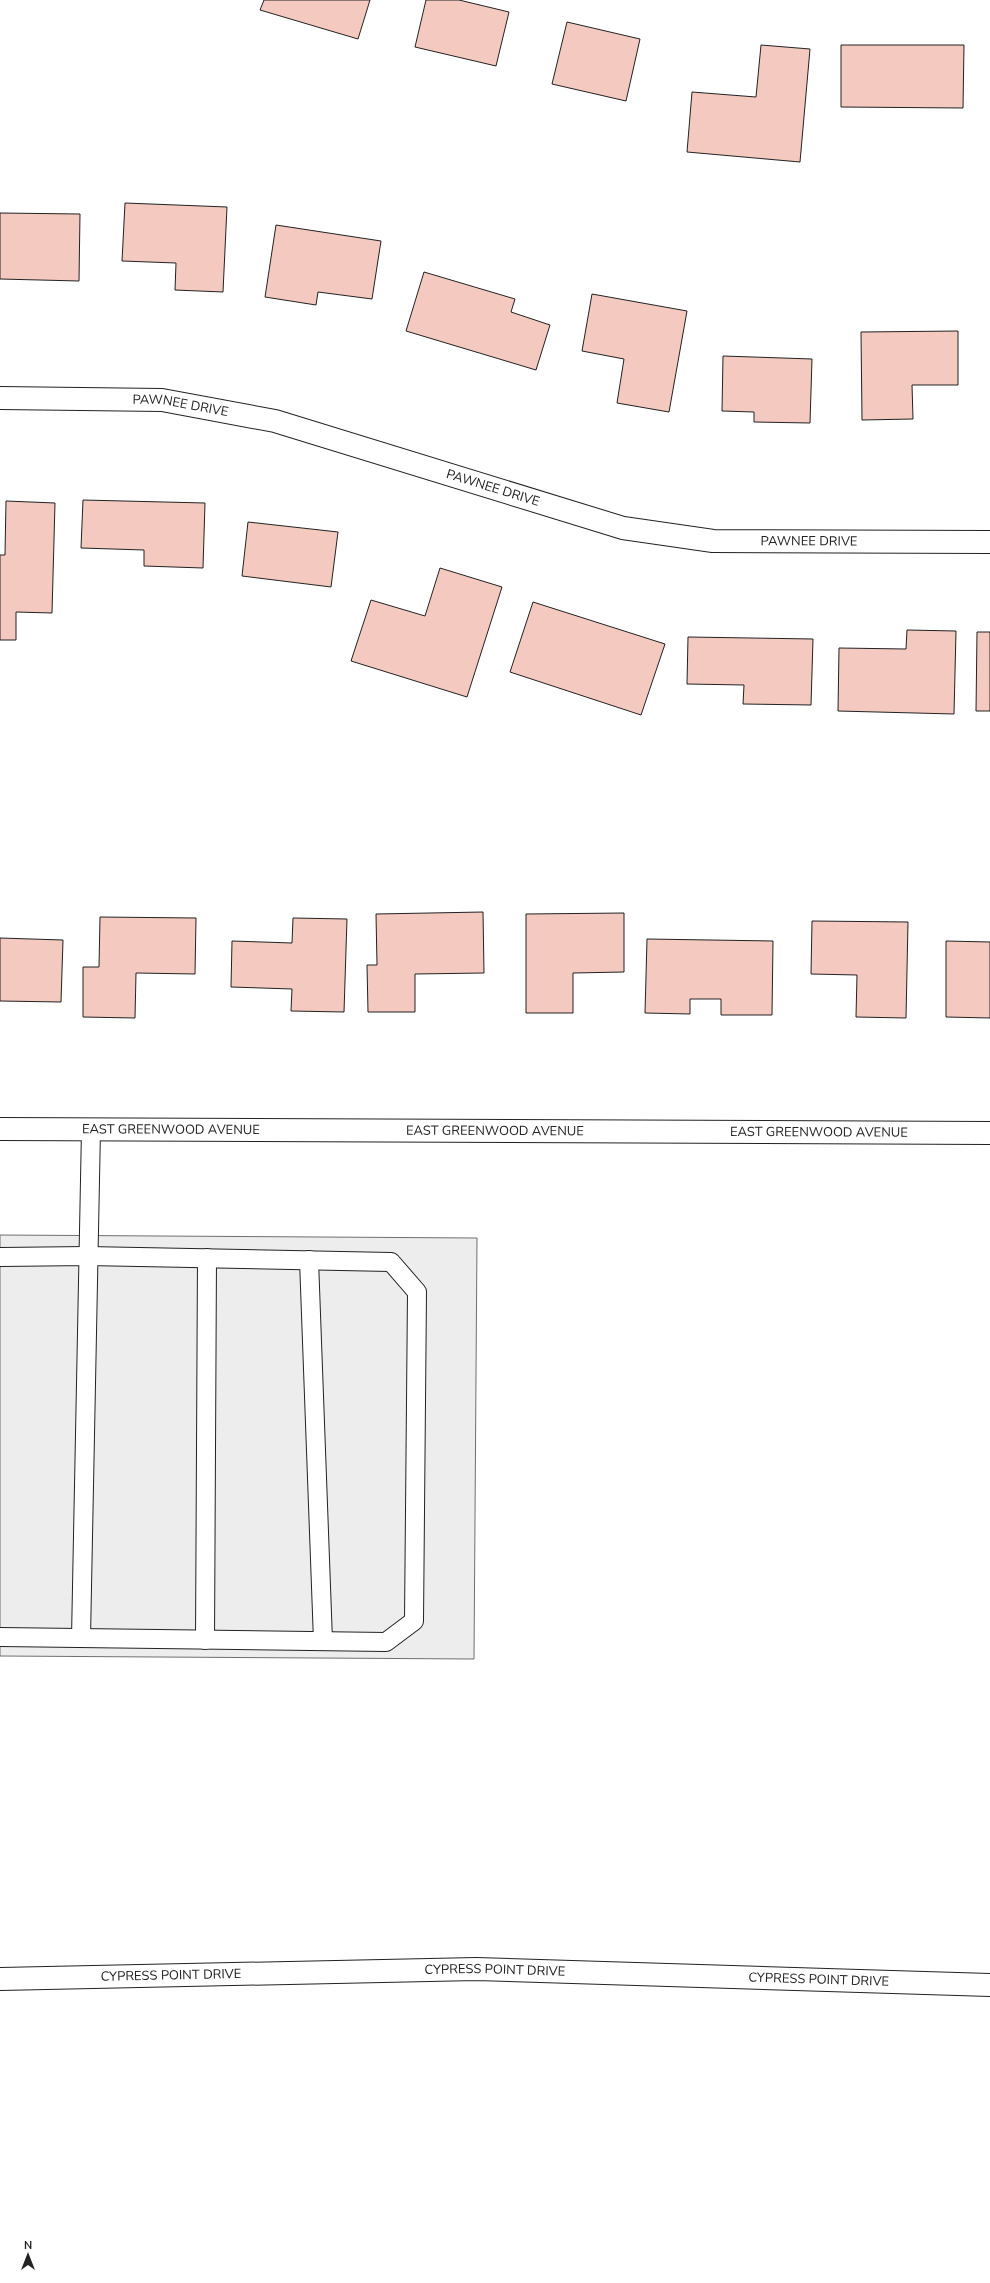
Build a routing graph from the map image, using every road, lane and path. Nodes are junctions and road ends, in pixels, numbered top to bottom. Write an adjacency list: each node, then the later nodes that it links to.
1 (0, 398): 2 (street, PAWNEE DRIVE)
2 (990, 542)
3 (0, 1129): 4 (street, EAST GREENWOOD AVENUE)
4 (91, 1129): 5 (street, EAST GREENWOOD AVENUE); 6 (lane)
5 (990, 1132)
6 (87, 1256): 7 (lane); 8 (lane); 11 (lane)
7 (0, 1257)
8 (207, 1258): 9 (lane); 12 (lane)
9 (309, 1260): 13 (lane); 13 (lane)
10 (0, 1637): 11 (lane)
11 (81, 1638): 12 (lane)
12 (205, 1640): 13 (lane)
13 (323, 1641)
14 (0, 1979): 15 (street, CYPRESS POINT DRIVE)
15 (990, 1985)

